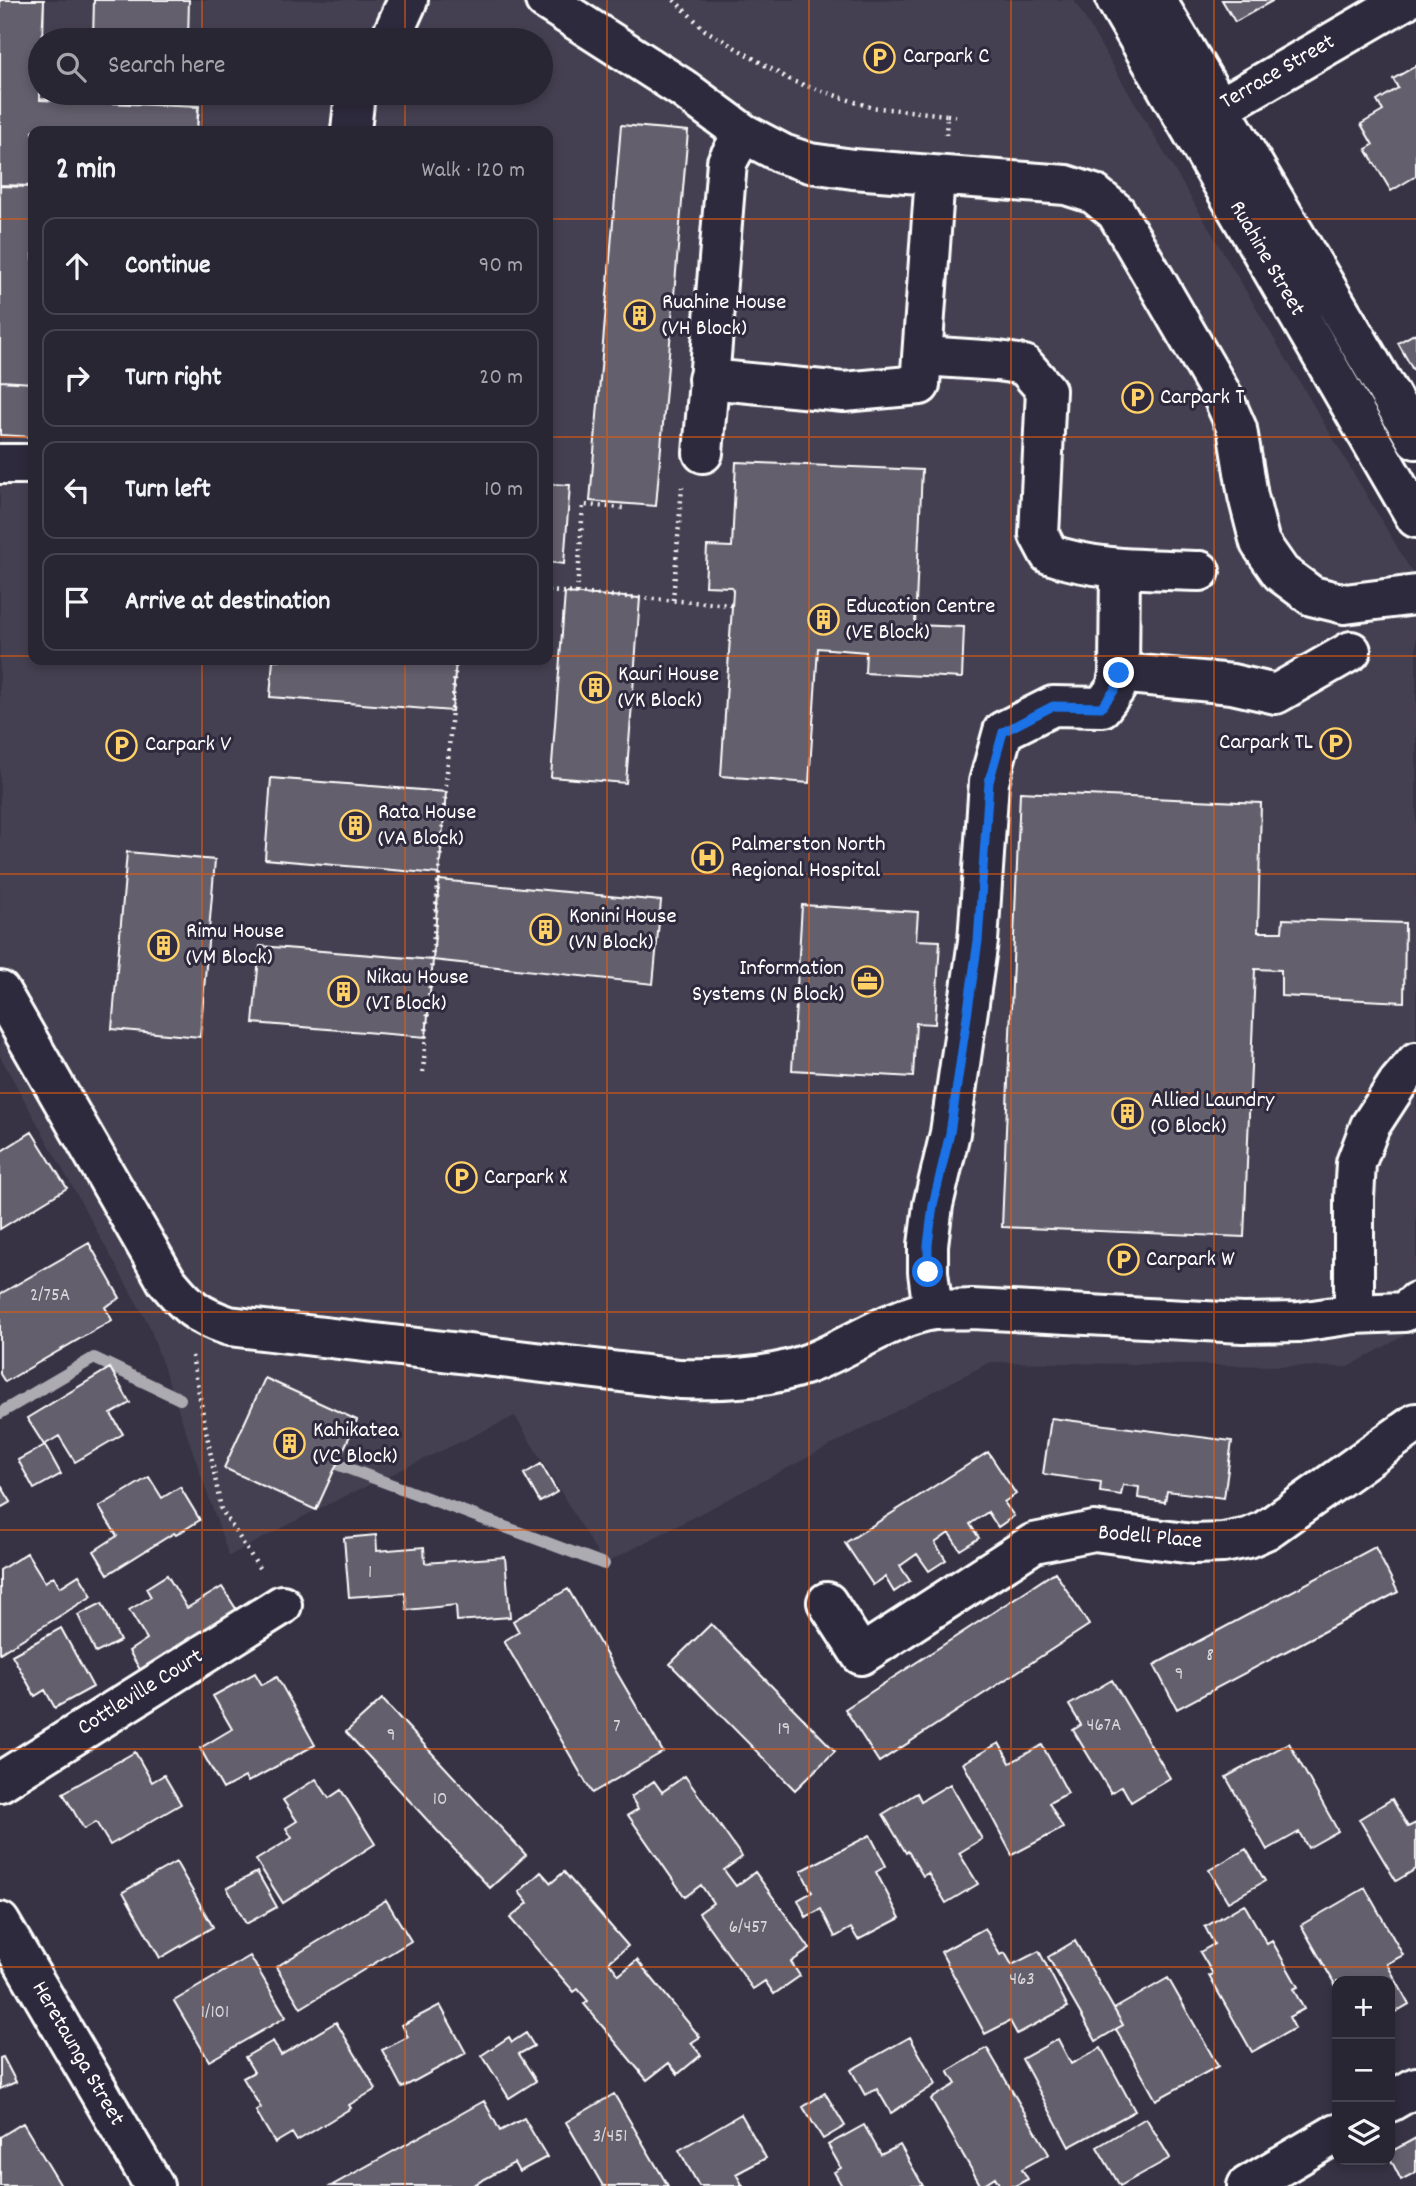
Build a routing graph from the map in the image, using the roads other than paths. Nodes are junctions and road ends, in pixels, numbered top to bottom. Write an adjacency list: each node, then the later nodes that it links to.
1 (408, 0): 6 (street)
2 (545, 0): 10 (street)
3 (1116, 0): 8 (street, Ruahine Street)
4 (1156, 0): 8 (street, Ruahine Street)
5 (1405, 0): 8 (street, Terrace Street)
6 (396, 28)
7 (354, 105): 9 (street)
8 (1204, 117): 14 (street, Ruahine Street); 18 (street, Ruahine Street)
9 (352, 126)
10 (743, 133): 11 (street); 13 (street)
11 (935, 176): 12 (street); 21 (street)
12 (923, 356): 13 (street); 19 (street)
13 (708, 379): 15 (street)
14 (1416, 439)
15 (703, 453)
16 (0, 464): 17 (street)
17 (28, 464)
18 (1416, 518)
19 (1120, 568): 20 (street); 23 (street)
20 (1200, 571)
21 (1416, 595)
22 (1351, 651): 23 (street)
23 (1119, 673): 26 (street)
24 (0, 991): 26 (street)
25 (1416, 1062): 28 (street)
26 (933, 1310): 28 (street)
27 (1412, 1312): 28 (street)
28 (1354, 1314)
29 (1416, 1423): 30 (street, Bodell Place)
30 (827, 1602)
31 (282, 1605): 32 (street, Cottleville Court)
32 (0, 1782)
33 (0, 1922): 37 (street, Heretaunga Street)
34 (1416, 2087): 35 (street)
35 (1395, 2099)
36 (1332, 2136): 38 (street)
37 (154, 2186)
38 (1247, 2186)

